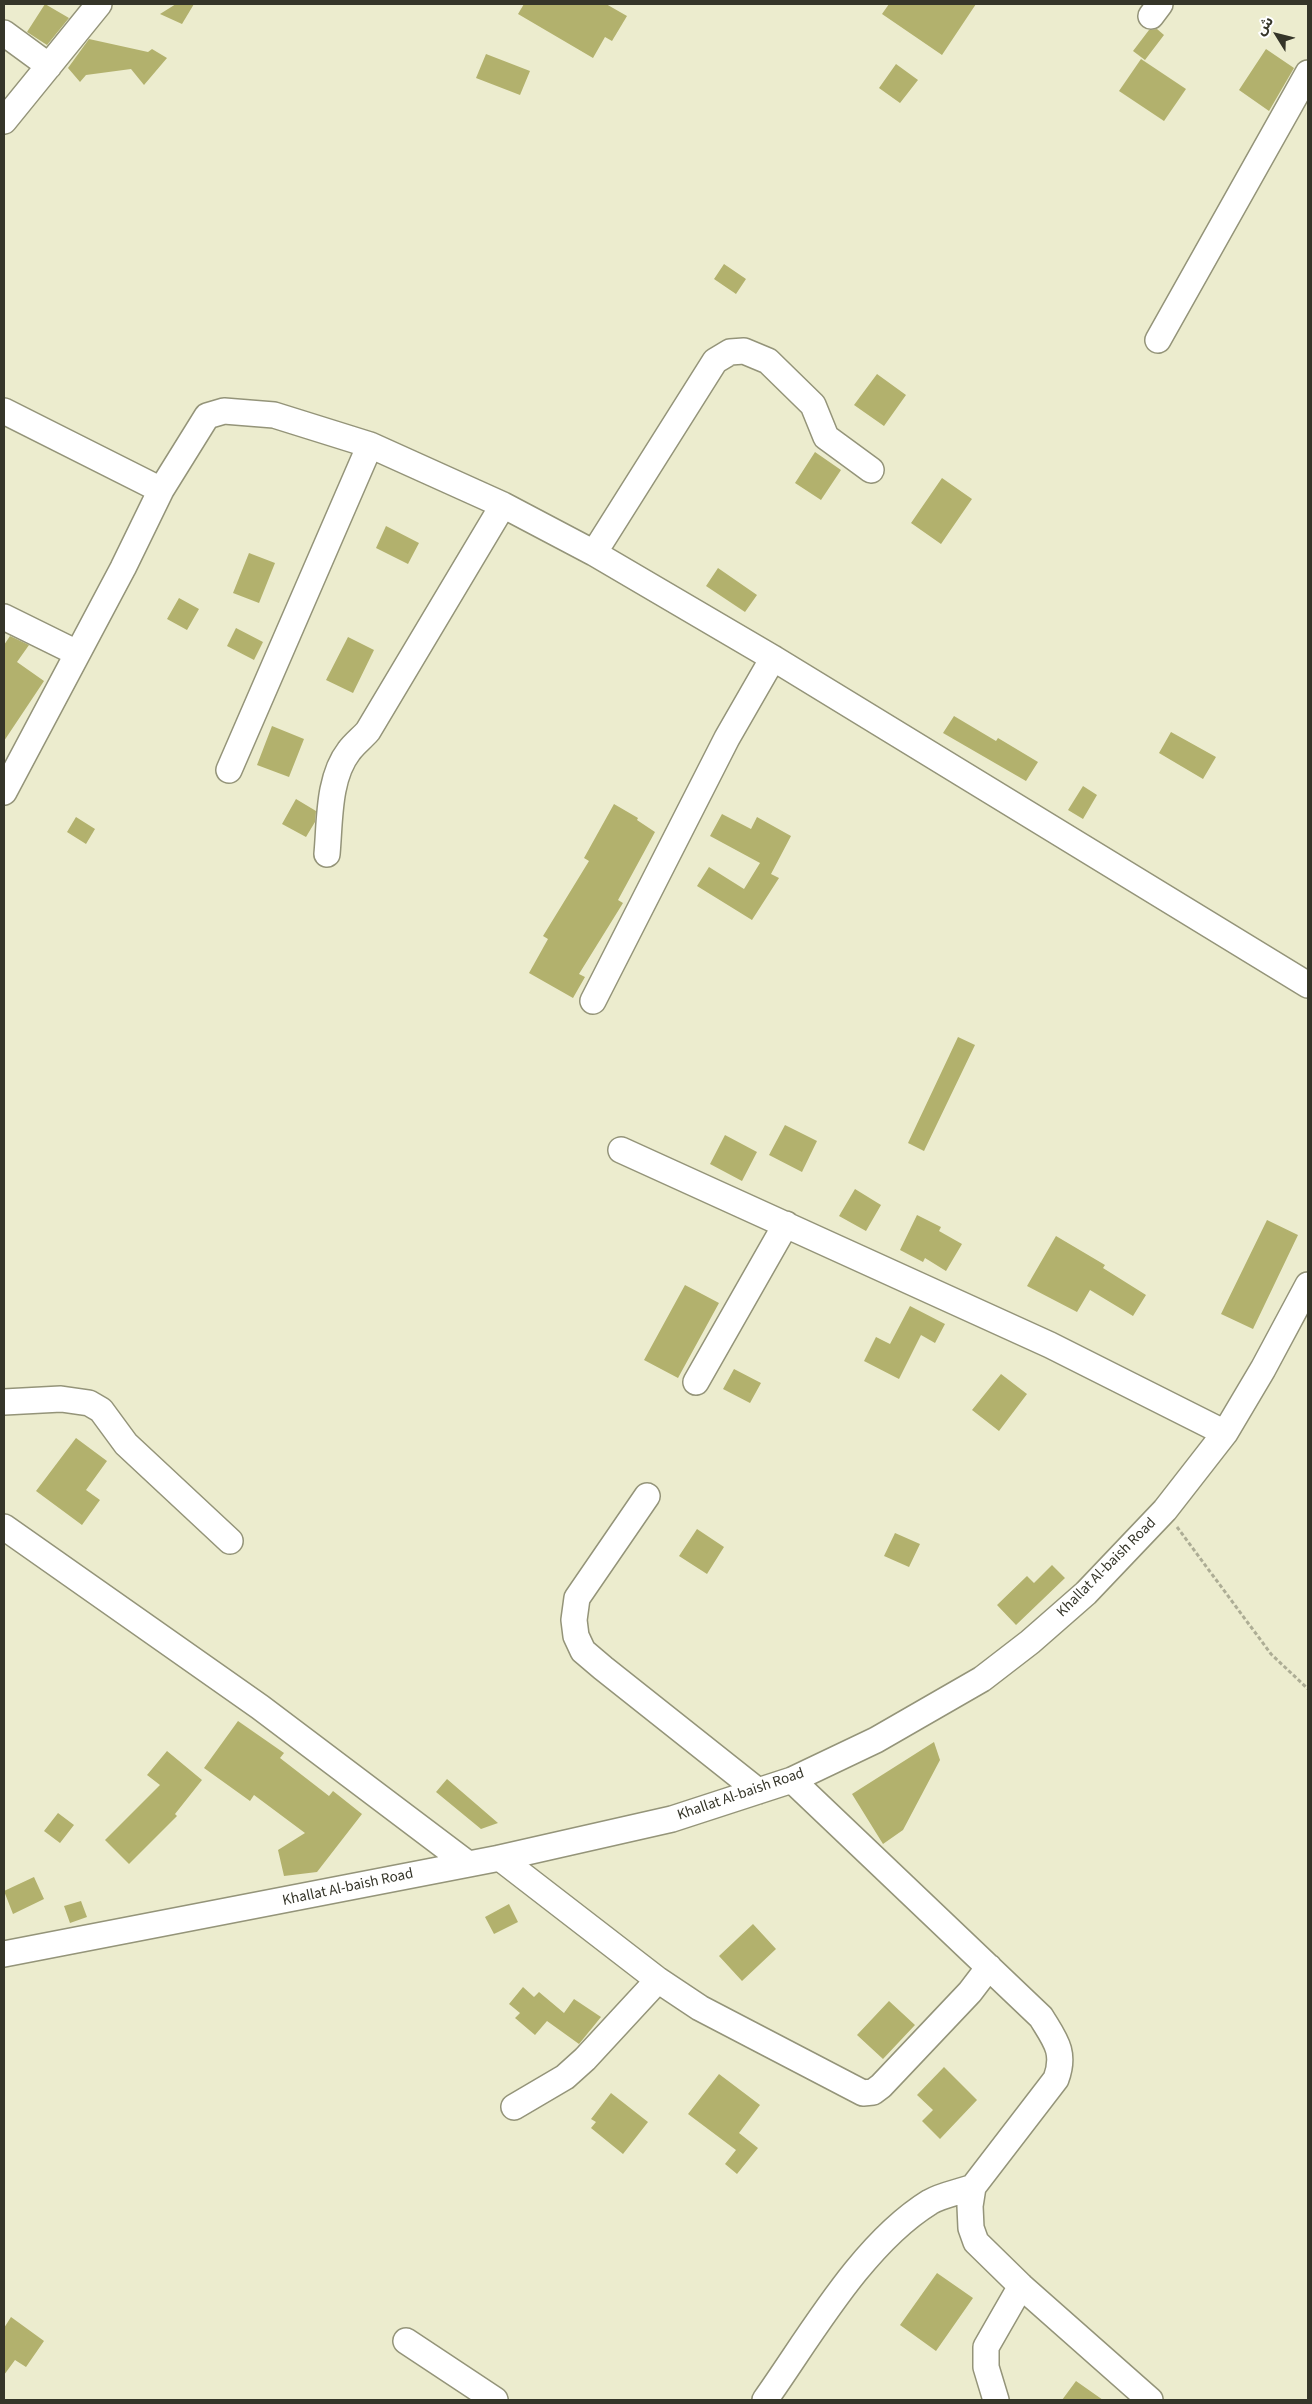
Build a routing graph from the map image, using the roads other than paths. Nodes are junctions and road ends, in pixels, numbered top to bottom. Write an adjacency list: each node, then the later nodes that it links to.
1 (99, 4): 3 (street)
2 (4, 33): 3 (street)
3 (49, 66): 5 (street)
4 (1308, 73): 6 (street)
5 (4, 121)
6 (1158, 340)
7 (4, 412): 10 (street)
8 (370, 445): 10 (street); 11 (street); 16 (street)
9 (871, 470): 12 (street)
10 (161, 490): 14 (street)
11 (503, 505): 12 (street); 18 (street)
12 (594, 553): 15 (street)
13 (4, 616): 14 (street)
14 (76, 653): 17 (street)
15 (773, 658): 19 (street); 20 (street)
16 (230, 770)
17 (4, 792)
18 (327, 854)
19 (1308, 986)
20 (592, 1001)
21 (621, 1150): 22 (street)
22 (786, 1224): 24 (street); 26 (street)
23 (1308, 1285): 26 (street, Khallat Al-baish Road)
24 (696, 1382)
25 (4, 1402): 29 (street)
26 (1225, 1433): 30 (street, Khallat Al-baish Road)
27 (647, 1496): 31 (street)
28 (4, 1527): 33 (street)
29 (230, 1541)
30 (792, 1780): 31 (street, Khallat Al-baish Road); 35 (street)
31 (758, 1791): 32 (street, Khallat Al-baish Road)
32 (500, 1858): 33 (street, Khallat Al-baish Road); 36 (street)
33 (468, 1864): 34 (street, Khallat Al-baish Road)
34 (4, 1954)
35 (989, 1967): 36 (street); 38 (street)
36 (658, 1980): 37 (street)
37 (514, 2107)
38 (973, 2187): 39 (street); 42 (street)
39 (1021, 2286): 43 (street); 44 (street)
40 (406, 2341): 41 (street)
41 (495, 2400)
42 (765, 2400)
43 (996, 2400)
44 (1150, 2400)

